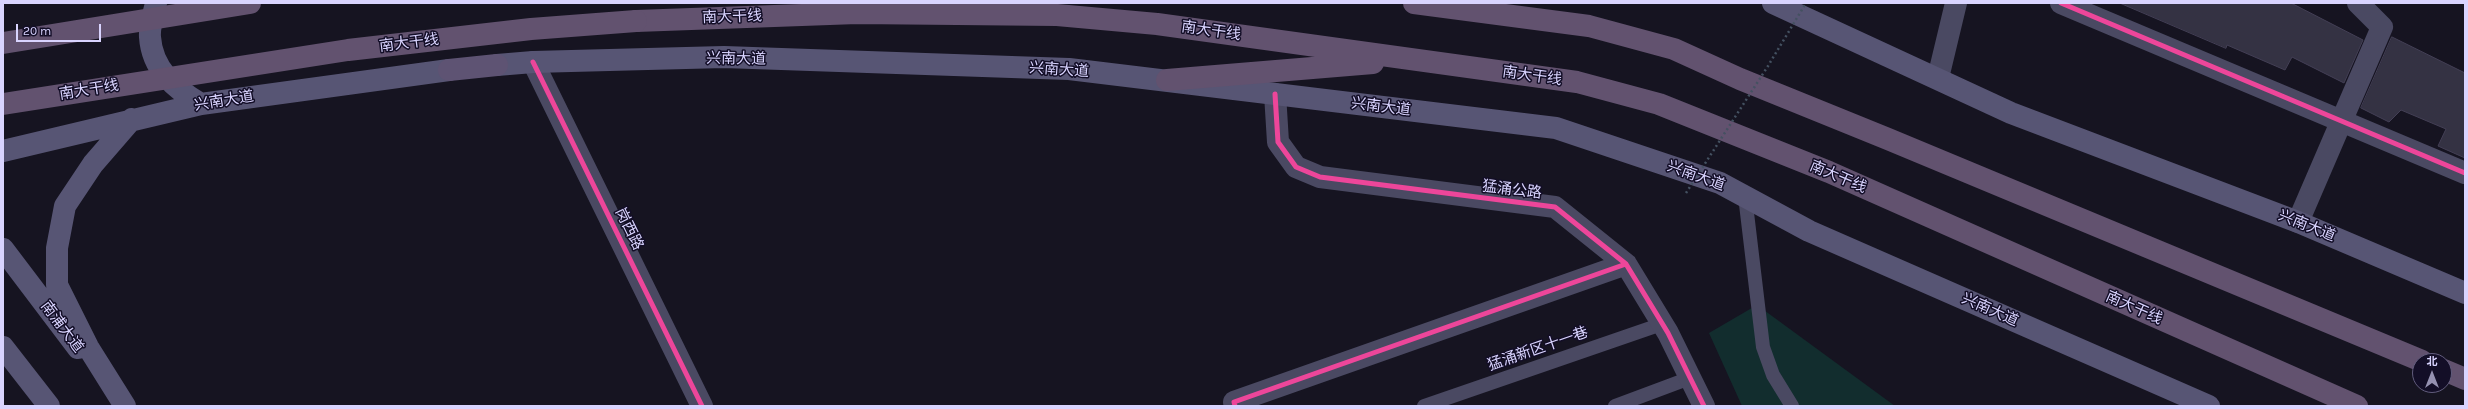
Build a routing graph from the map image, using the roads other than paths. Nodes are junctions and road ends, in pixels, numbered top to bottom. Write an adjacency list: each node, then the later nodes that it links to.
1 (156, 3): 15 (main road)
2 (250, 3): 8 (highway, bridge)
3 (1416, 3): 27 (highway)
4 (1773, 3): 11 (main road, 兴南大道)
5 (1956, 3): 11 (street)
6 (2061, 3): 17 (street)
7 (2358, 3): 17 (street)
8 (3, 43)
9 (1412, 59): 12 (highway); 14 (highway, 南大干线, bridge); 41 (highway, 南大干线)
10 (533, 62): 12 (main road, 兴南大道); 15 (main road, 兴南大道); 34 (street, 岗西路)
11 (1938, 78): 21 (main road, 兴南大道)
12 (1166, 80): 13 (main road, 兴南大道)
13 (1275, 94): 20 (main road, 兴南大道); 23 (street, 猛涌公路)
14 (3, 104)
15 (200, 104): 16 (main road, 兴南大道)
16 (132, 119): 18 (main road, 兴南大道); 33 (main road)
17 (2341, 120): 19 (street); 21 (street)
18 (3, 151)
19 (2465, 173)
20 (1745, 196): 39 (lane); 40 (main road, 兴南大道)
21 (2298, 222): 24 (main road, 兴南大道)
22 (3, 249): 32 (main road, 南浦大道)
23 (1626, 264): 25 (street, 猛涌公路); 35 (street)
24 (2465, 293)
25 (1662, 324): 29 (street, 猛涌公路); 36 (lane, 猛涌新区十一巷)
26 (3, 347): 31 (main road)
27 (2412, 357)
28 (2452, 373): 30 (highway)
29 (1690, 378): 37 (lane); 38 (street, 猛涌公路)
30 (2465, 379)
31 (48, 406)
32 (122, 406)
33 (125, 406)
34 (702, 406)
35 (1235, 406)
36 (1424, 406)
37 (1615, 406)
38 (1704, 406)
39 (1792, 406)
40 (2209, 406)
41 (2357, 406)

